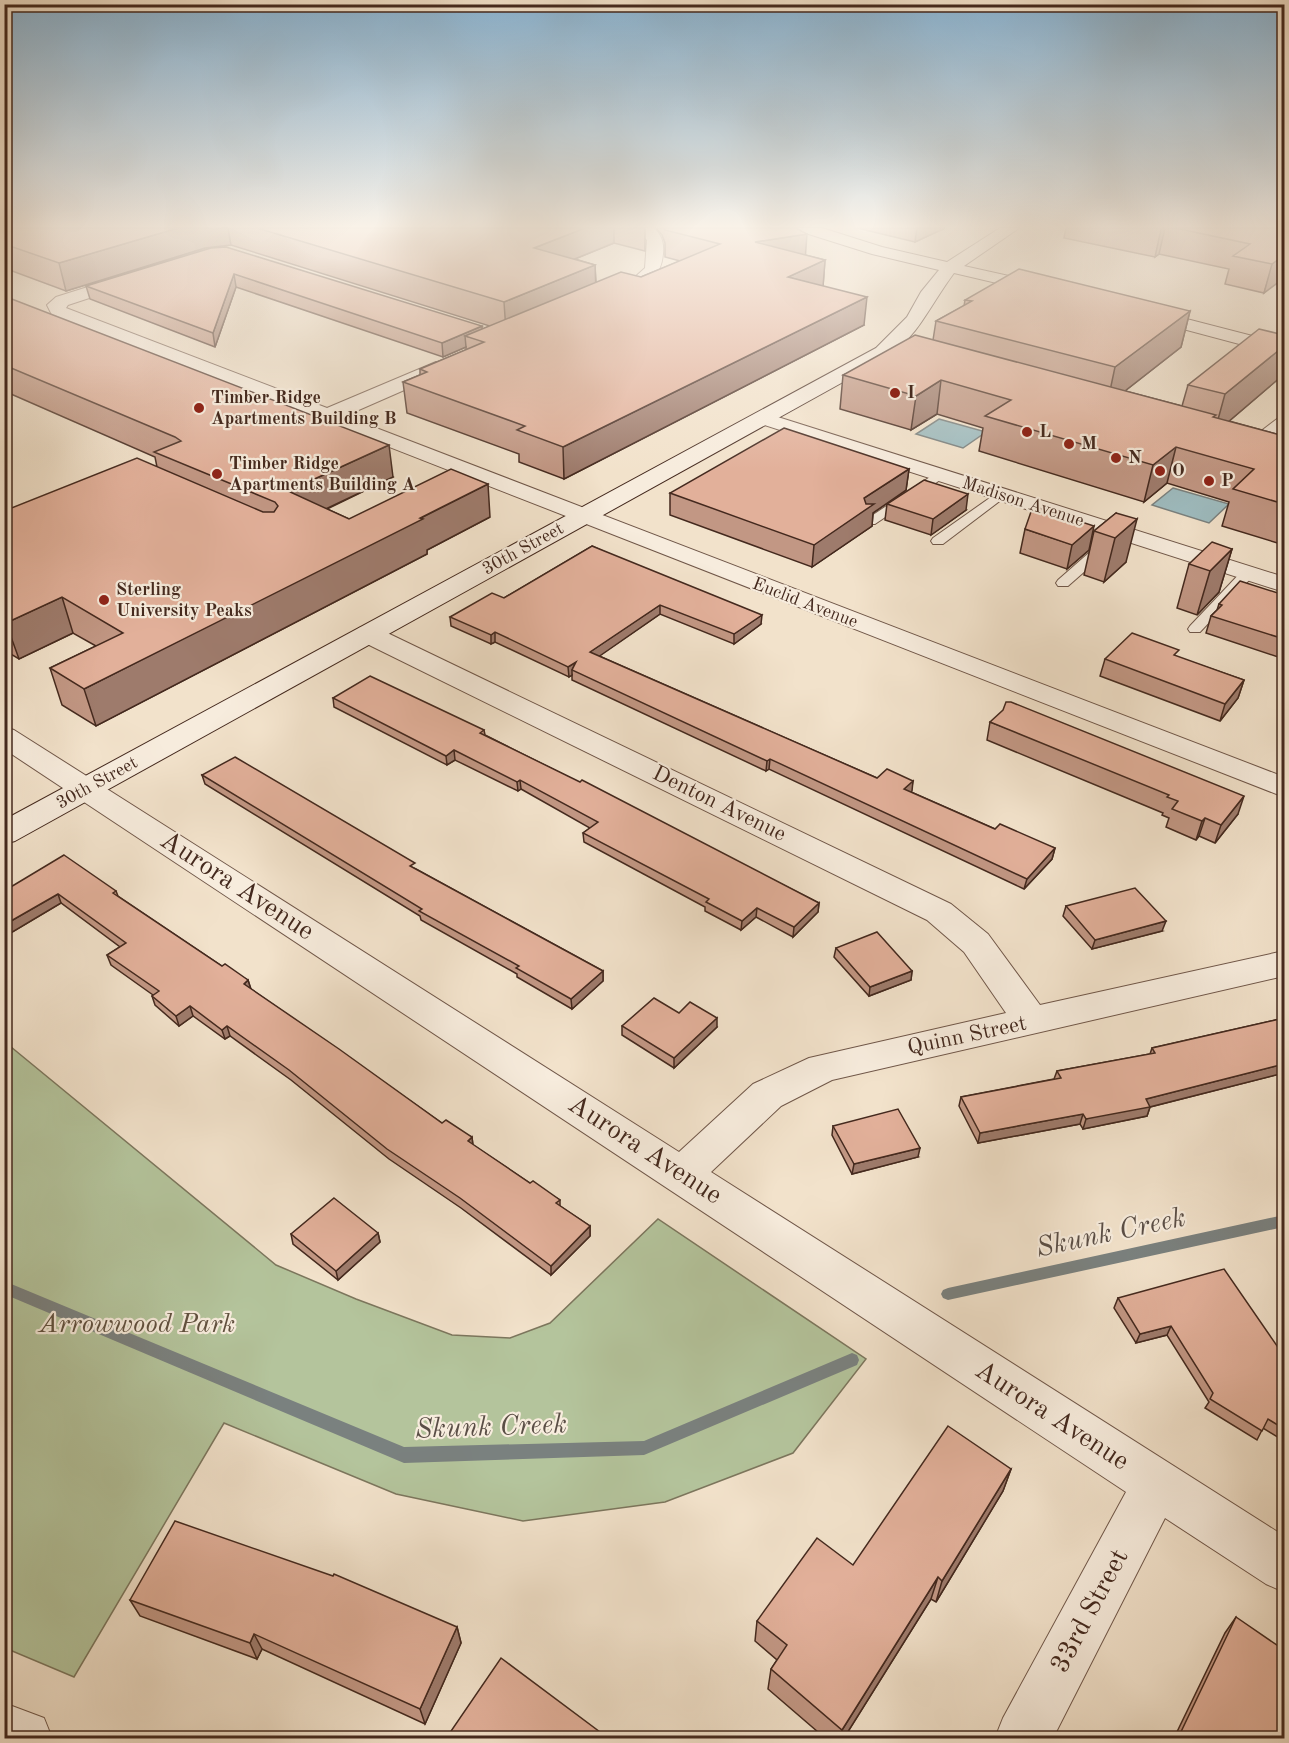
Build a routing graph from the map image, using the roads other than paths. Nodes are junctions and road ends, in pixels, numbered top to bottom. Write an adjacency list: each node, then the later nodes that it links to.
1 (57, 309): 6 (street, Euclid Avenue)
2 (920, 309): 7 (street, 30th Street)
3 (1131, 309): 4 (street)
4 (1284, 350)
5 (464, 357): 6 (street)
6 (327, 416): 12 (street, Euclid Avenue)
7 (762, 418): 10 (street, Madison Avenue); 12 (street, 30th Street)
8 (1284, 423): 9 (street)
9 (1221, 441)
10 (939, 475): 11 (street, Madison Avenue); 13 (lane)
11 (1001, 494): 14 (street, Madison Avenue); 15 (lane)
12 (583, 517): 20 (street, 30th Street); 22 (street, Euclid Avenue)
13 (870, 521)
14 (1120, 533): 16 (street, Madison Avenue); 17 (lane)
15 (938, 541)
16 (1248, 573): 18 (street, Madison Avenue); 19 (lane)
17 (1063, 583)
18 (1284, 585)
19 (1195, 629)
20 (368, 634): 23 (street, 30th Street); 26 (street, Denton Avenue)
21 (4, 736): 23 (street, Aurora Avenue)
22 (1284, 788)
23 (86, 789): 24 (street, 30th Street); 27 (street, Aurora Avenue)
24 (4, 834)
25 (1284, 963): 26 (street, Quinn Street)
26 (1032, 1022): 27 (street, Quinn Street)
27 (682, 1174): 28 (street, Aurora Avenue)
28 (1157, 1483): 29 (street, Aurora Avenue); 32 (street, 33rd Street)
29 (1284, 1566)
30 (4, 1731): 31 (street)
31 (24, 1738)
32 (1023, 1738)

